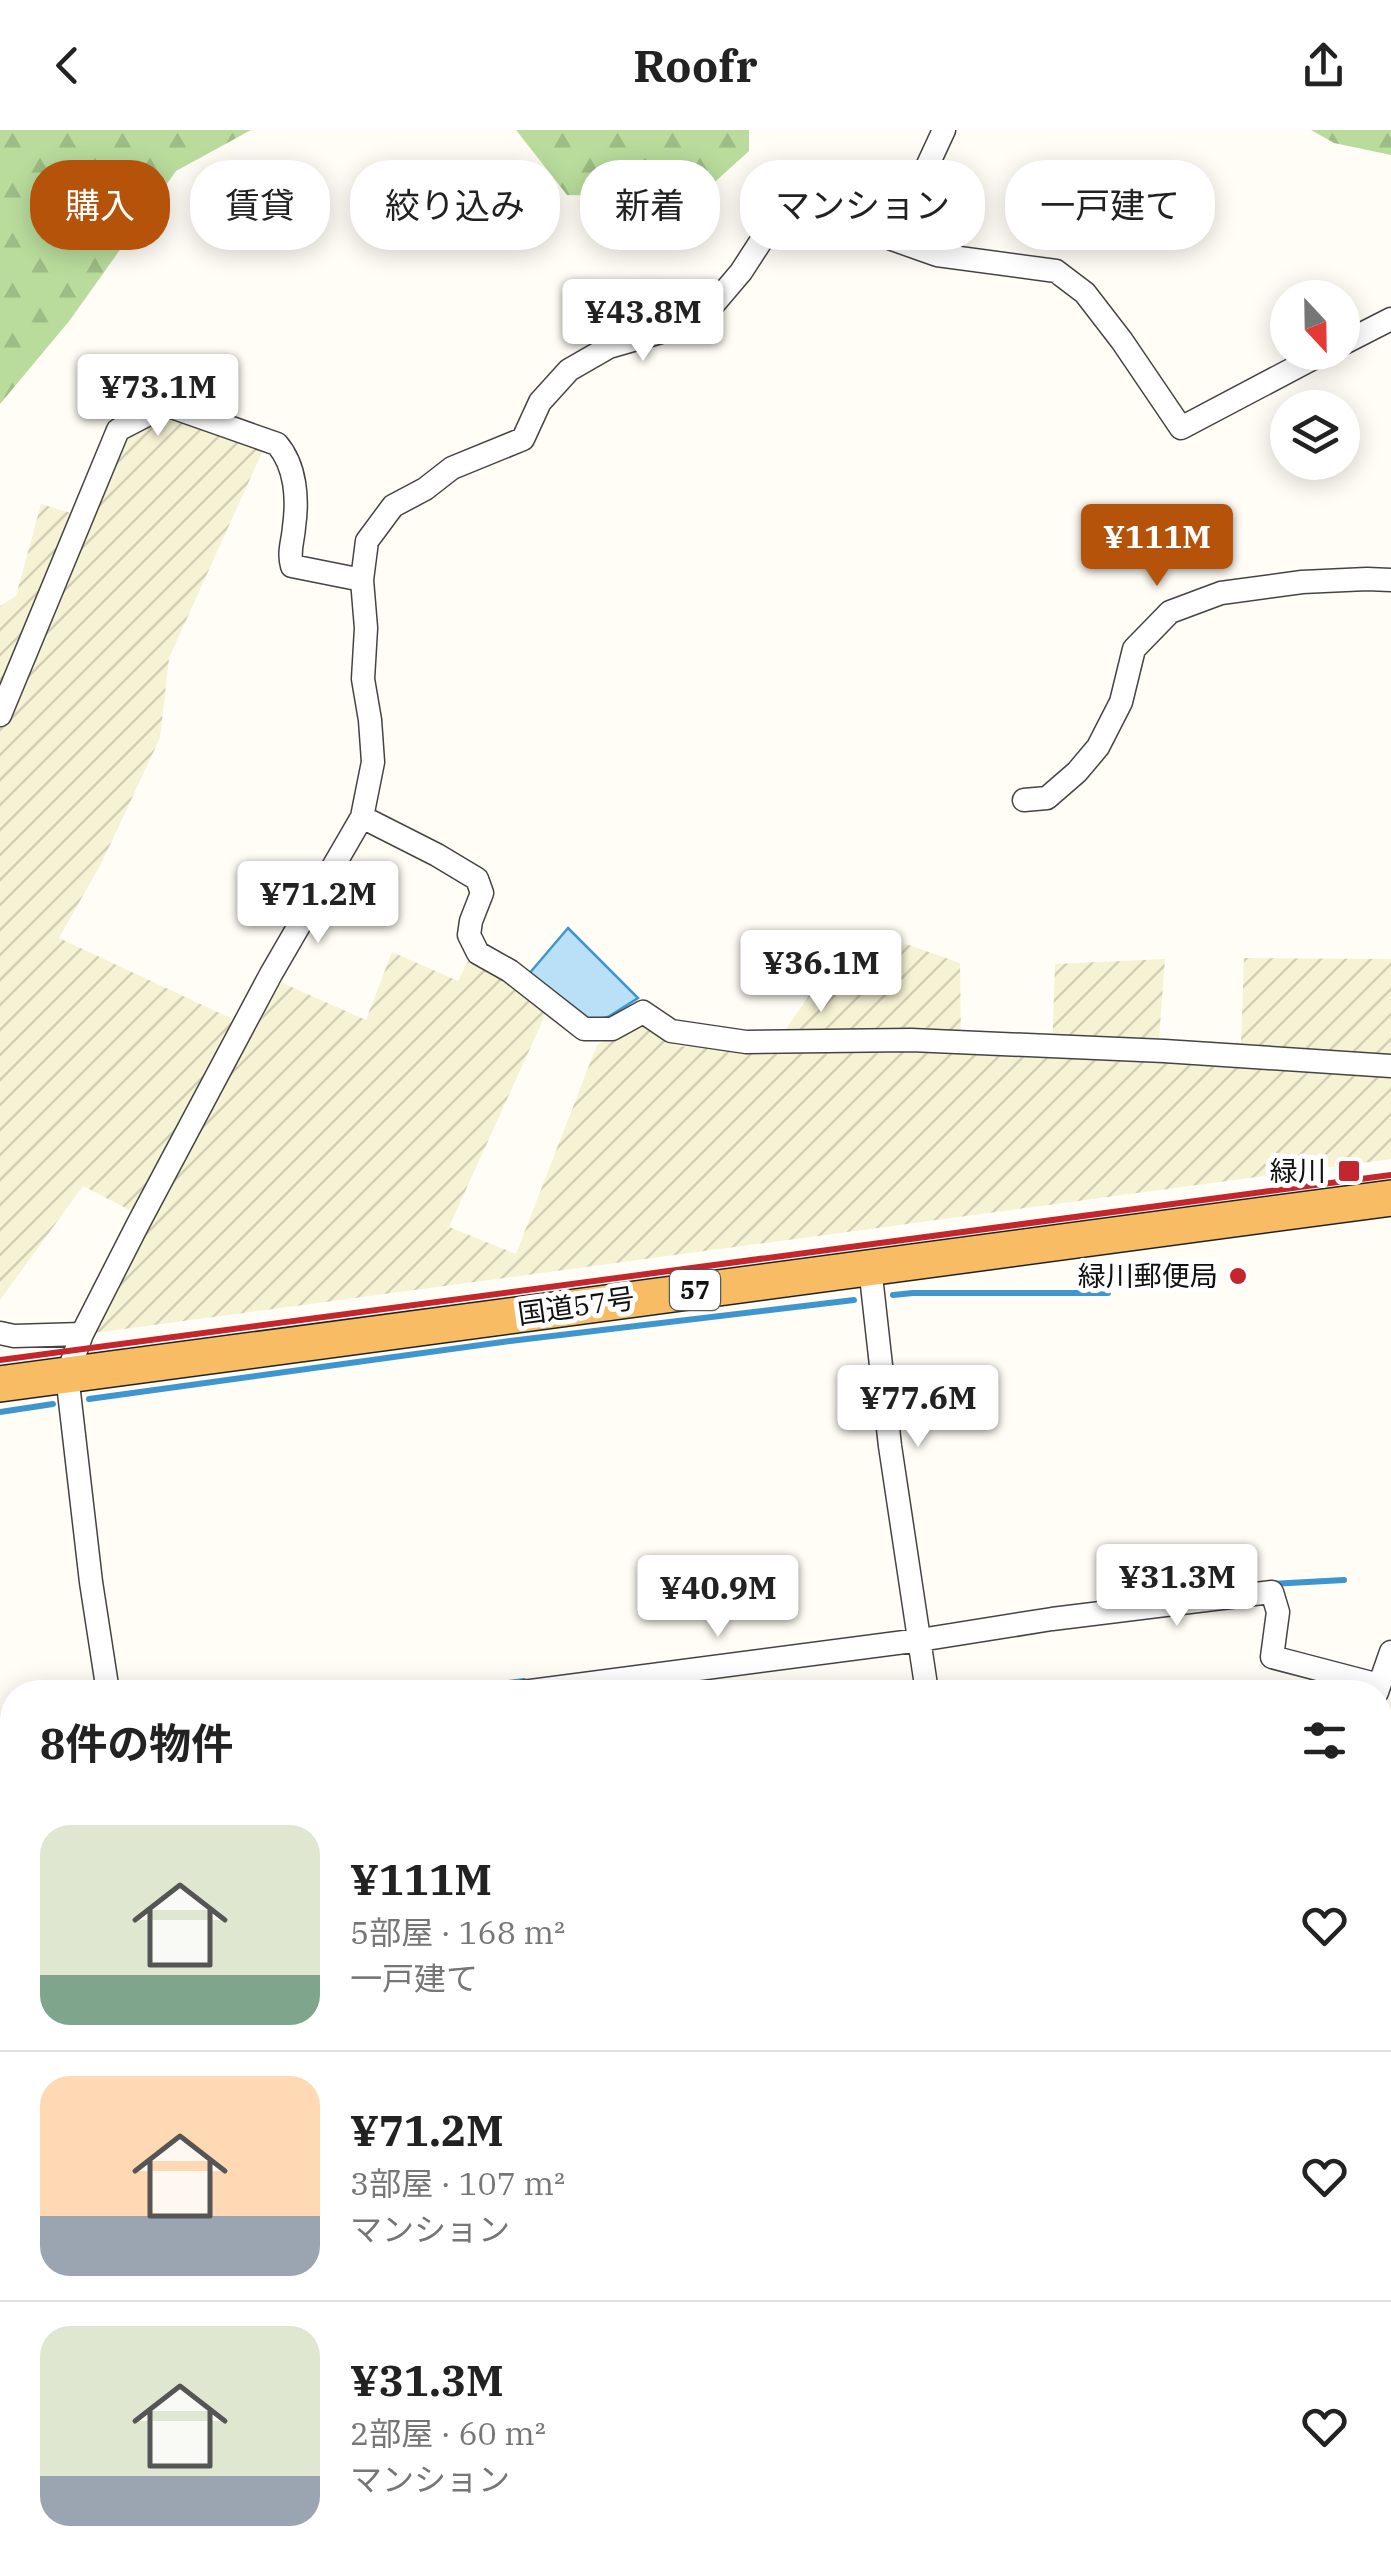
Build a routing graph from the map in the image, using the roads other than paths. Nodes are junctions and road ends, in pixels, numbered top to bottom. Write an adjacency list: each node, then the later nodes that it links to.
1 (944, 130): 2 (street)
2 (930, 160)
3 (754, 250): 8 (street)
4 (924, 250): 7 (street)
5 (1391, 319): 6 (street)
6 (1360, 335)
7 (1291, 370)
8 (362, 580): 10 (street); 12 (street)
9 (1391, 580): 11 (street)
10 (0, 715)
11 (1024, 800)
12 (362, 817): 13 (street); 17 (street)
13 (1391, 1066)
14 (1391, 1198): 15 (highway, 国道57号 / 57)
15 (870, 1267): 18 (highway, 国道57号 / 57); 20 (street)
16 (0, 1333): 17 (street)
17 (82, 1334): 18 (street)
18 (67, 1375): 19 (highway, 国道57号 / 57); 22 (street)
19 (0, 1384)
20 (920, 1640): 23 (street); 24 (street); 25 (street)
21 (1391, 1652): 26 (street)
22 (106, 1680)
23 (614, 1680)
24 (925, 1680)
25 (1349, 1680)
26 (1381, 1680)

